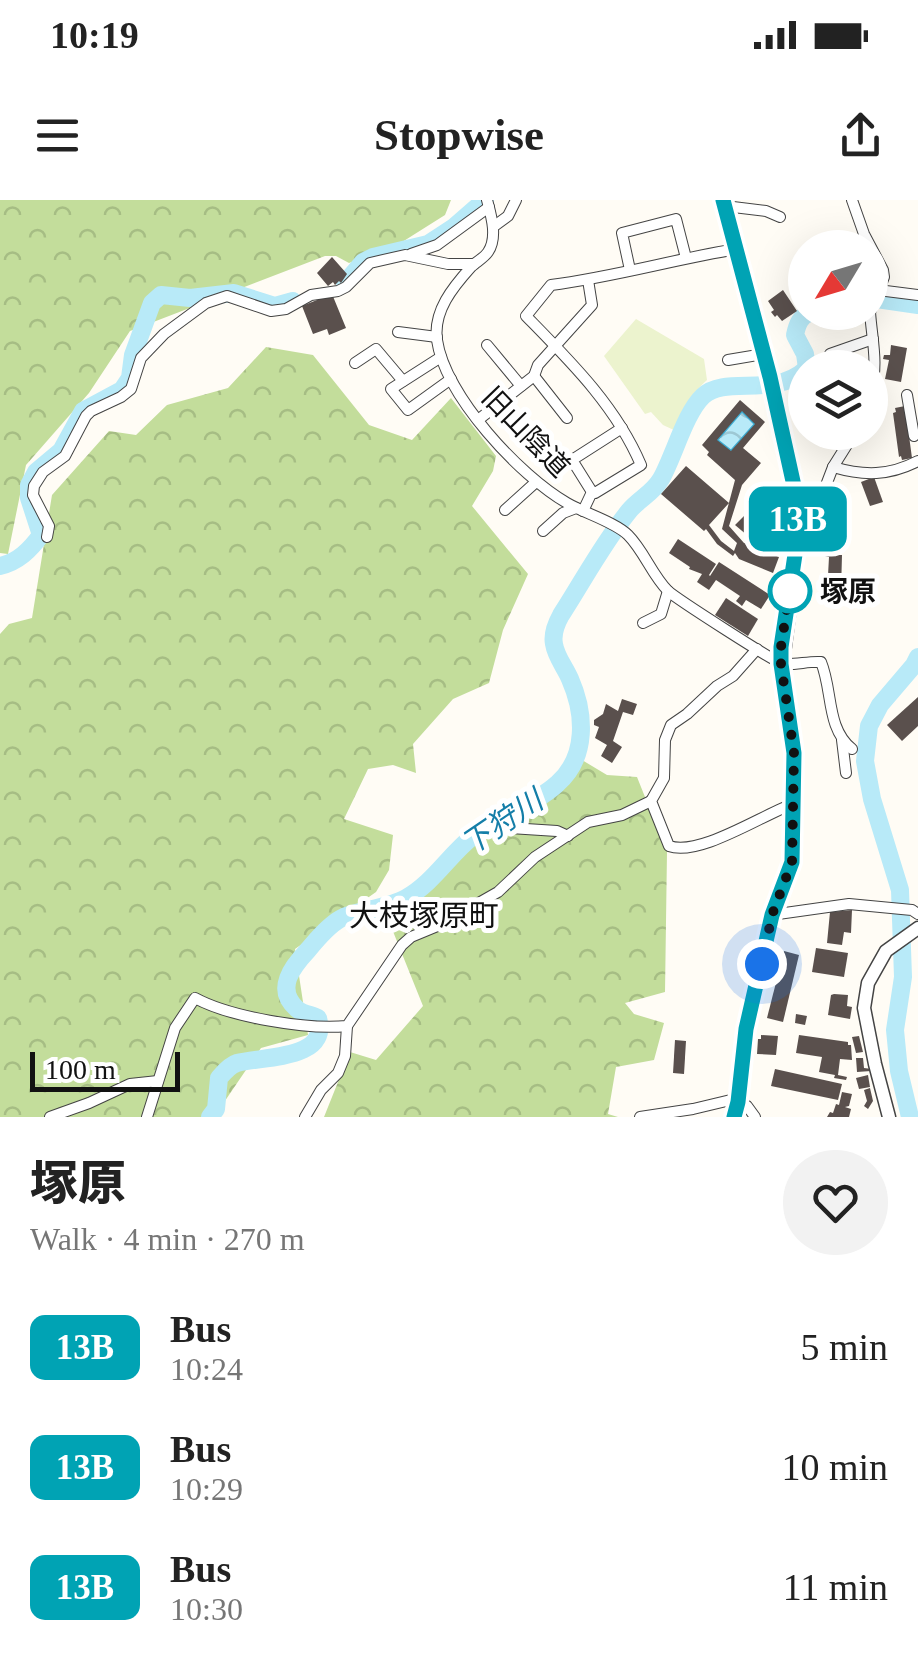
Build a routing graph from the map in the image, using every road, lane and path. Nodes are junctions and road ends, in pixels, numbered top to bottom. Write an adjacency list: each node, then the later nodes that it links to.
1 (516, 200): 6 (street)
2 (852, 200): 7 (street)
3 (489, 203): 6 (street); 9 (street)
4 (724, 203): 5 (street); 8 (main road)
5 (780, 216)
6 (493, 227): 11 (street)
7 (863, 230)
8 (737, 249): 10 (street); 24 (main road)
9 (410, 254): 11 (street); 47 (street)
10 (686, 258): 12 (street); 12 (street)
11 (474, 264): 18 (street)
12 (630, 270): 13 (street)
13 (588, 280): 21 (street); 21 (street)
14 (918, 296): 15 (street)
15 (888, 300)
16 (872, 330): 19 (street)
17 (398, 332): 18 (street)
18 (436, 337): 25 (street, 旧山陰道)
19 (872, 339): 22 (street); 23 (street)
20 (488, 345): 31 (street)
21 (555, 345): 28 (street); 35 (street)
22 (841, 350)
23 (875, 350)
24 (764, 354): 26 (street); 45 (main road)
25 (442, 357): 29 (street, 旧山陰道); 30 (street)
26 (728, 360)
27 (354, 363): 30 (street)
28 (534, 376): 31 (street); 33 (street)
29 (451, 379): 30 (street); 34 (street, 旧山陰道)
30 (403, 381)
31 (520, 386): 34 (street)
32 (906, 395): 36 (street)
33 (567, 418)
34 (478, 420): 41 (street, 旧山陰道)
35 (622, 428): 42 (street); 42 (street)
36 (917, 434): 38 (street)
37 (843, 450): 40 (street)
38 (918, 450)
39 (918, 461): 40 (street)
40 (833, 466): 45 (street)
41 (536, 482): 43 (street); 44 (street, 旧山陰道)
42 (592, 492): 44 (street)
43 (505, 510)
44 (579, 510): 46 (street); 48 (street, 旧山陰道)
45 (798, 525): 51 (main road)
46 (543, 531)
47 (46, 538)
48 (668, 591): 49 (street); 50 (street, 旧山陰道)
49 (642, 624)
50 (757, 649): 51 (street, 旧山陰道); 55 (street)
51 (781, 664): 52 (street); 56 (main road)
52 (842, 739): 53 (street); 54 (street)
53 (852, 749)
54 (842, 767)
55 (651, 801): 56 (street); 58 (street)
56 (793, 804): 60 (main road)
57 (499, 818): 58 (street)
58 (568, 836): 62 (street)
59 (915, 912): 60 (street)
60 (772, 915): 64 (main road)
61 (918, 928): 70 (street)
62 (347, 1026): 63 (street); 67 (street)
63 (158, 1081): 65 (street); 66 (street)
64 (737, 1106): 68 (street); 69 (street)
65 (50, 1117)
66 (147, 1117)
67 (305, 1117)
68 (640, 1117)
69 (755, 1117)
70 (889, 1117)

